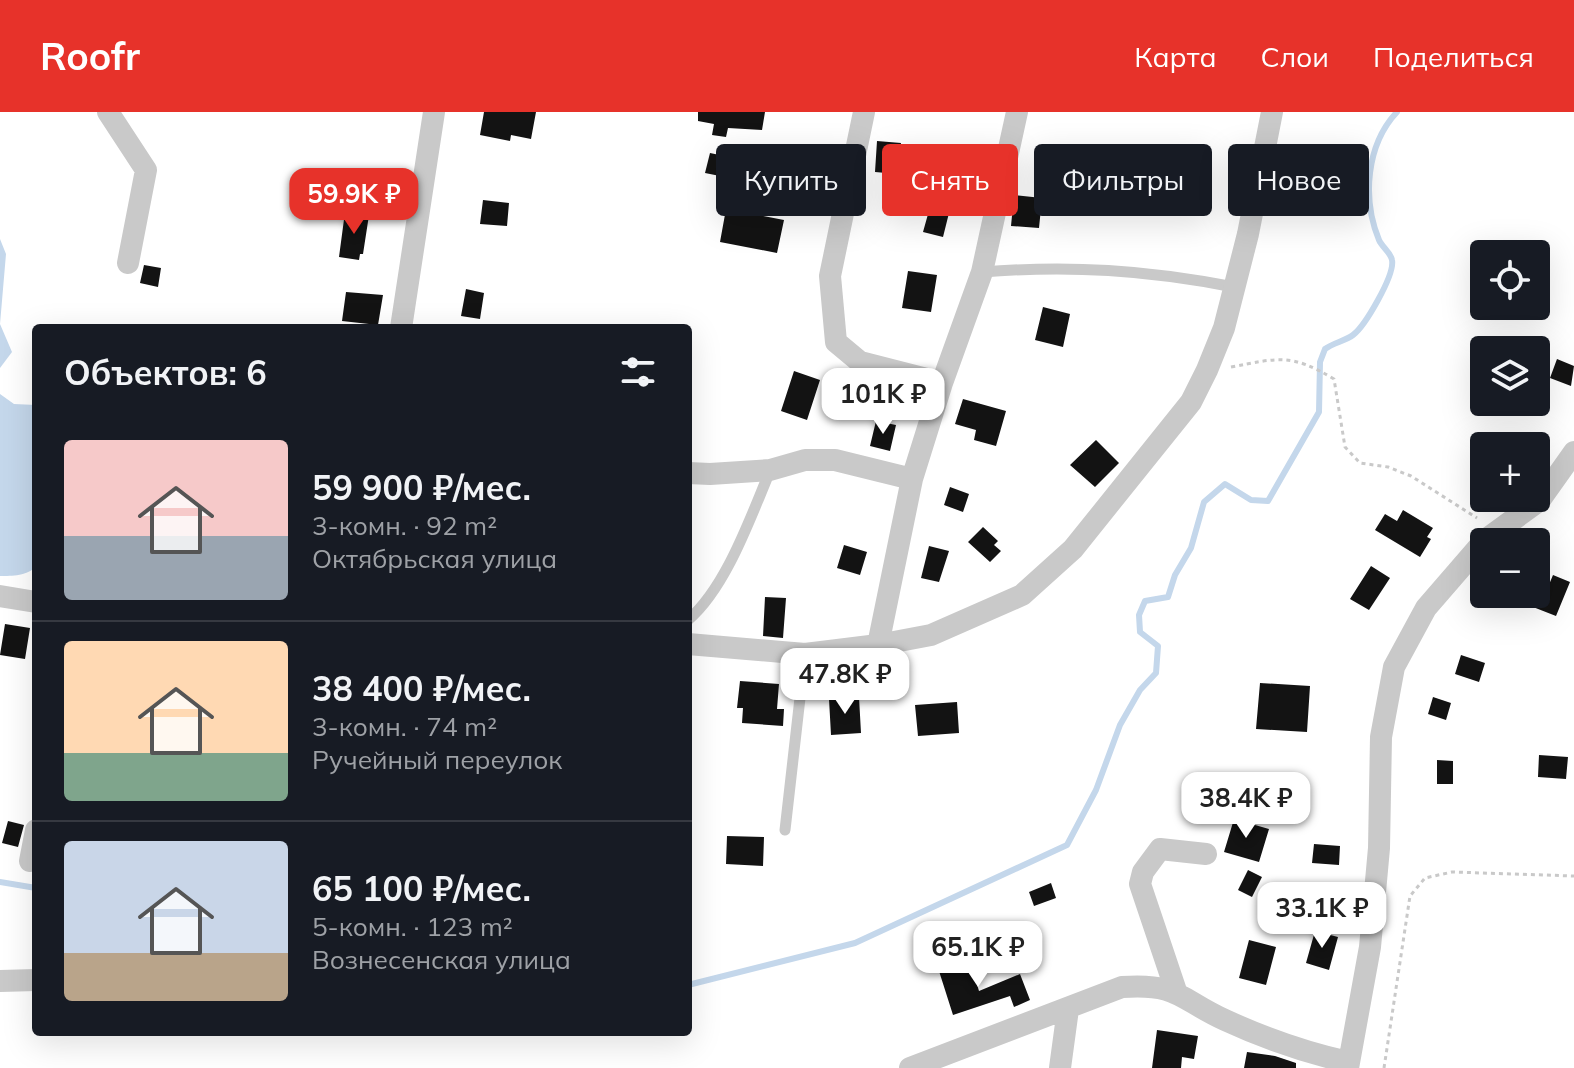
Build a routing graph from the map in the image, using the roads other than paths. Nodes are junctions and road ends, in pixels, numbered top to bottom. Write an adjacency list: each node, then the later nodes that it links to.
1 (108, 112): 6 (street)
2 (434, 112): 9 (street)
3 (864, 112): 10 (street)
4 (1017, 112): 7 (street)
5 (1272, 112): 8 (street)
6 (128, 263)
7 (982, 272): 8 (lane); 10 (street)
8 (1234, 287): 19 (street)
9 (402, 324)
10 (942, 383): 14 (street)
11 (1574, 452): 29 (street)
12 (770, 470): 13 (street); 14 (street); 17 (lane)
13 (692, 473)
14 (912, 479): 19 (street)
15 (0, 596): 16 (street)
16 (32, 601)
17 (692, 615)
18 (692, 644): 20 (street)
19 (878, 645): 20 (street)
20 (805, 654): 21 (lane)
21 (785, 830)
22 (32, 851): 24 (street)
23 (1206, 854): 27 (street)
24 (30, 861)
25 (32, 980): 26 (street)
26 (0, 981)
27 (1176, 991): 28 (street); 29 (street)
28 (1068, 1009): 30 (street); 31 (street)
29 (1348, 1065)
30 (910, 1068)
31 (1060, 1068)

